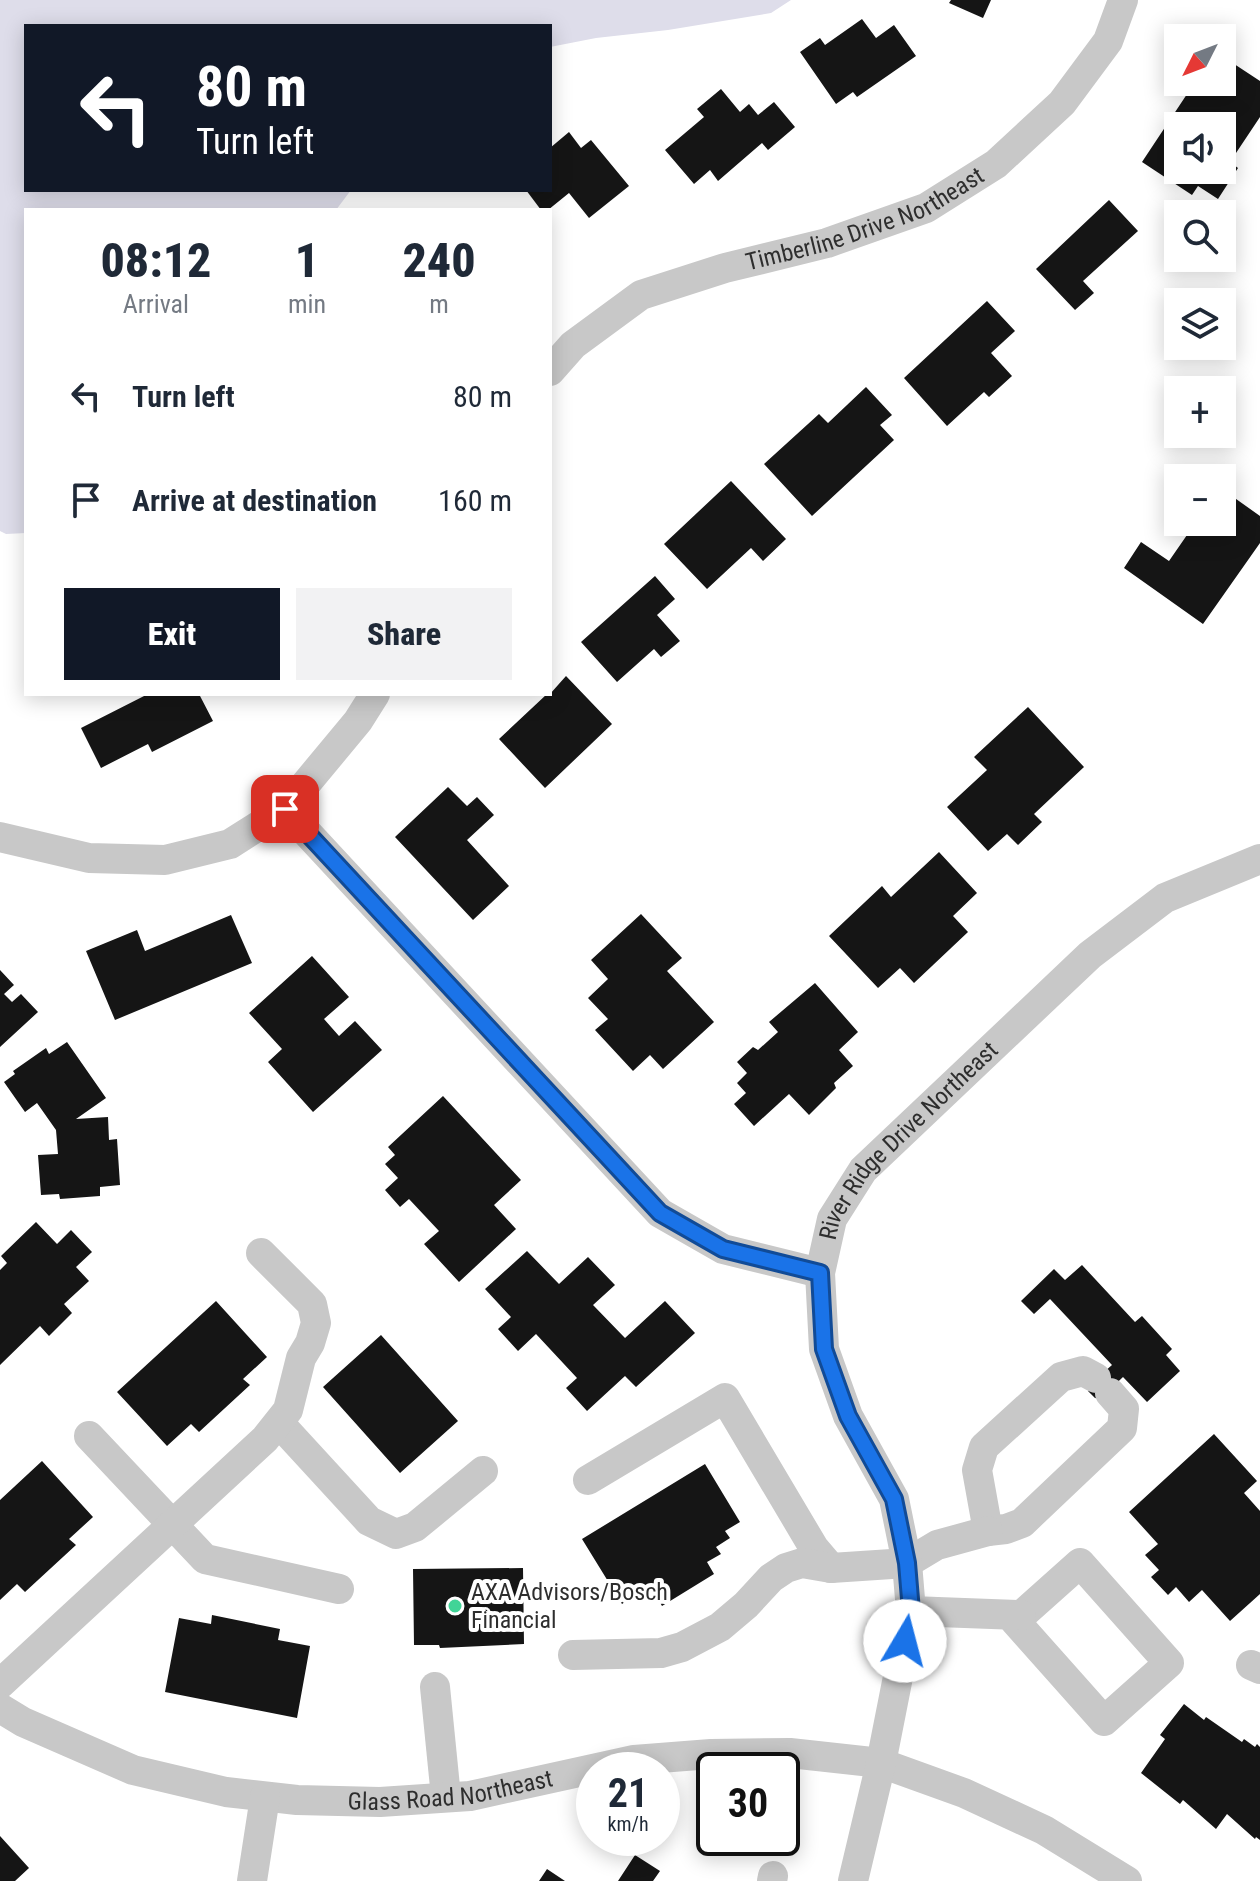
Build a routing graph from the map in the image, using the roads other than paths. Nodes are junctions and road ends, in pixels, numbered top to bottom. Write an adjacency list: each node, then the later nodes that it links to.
1 (1123, 0): 2 (street, Timberline Drive Northeast)
2 (552, 369)
3 (374, 696): 4 (street)
4 (285, 809): 5 (street); 8 (street)
5 (0, 837)
6 (1260, 859): 8 (street, River Ridge Drive Northeast)
7 (261, 1253): 9 (street)
8 (820, 1273): 15 (street, River Ridge Drive Northeast)
9 (279, 1423): 11 (street); 13 (street)
10 (89, 1436): 13 (street)
11 (483, 1471)
12 (588, 1480): 16 (street)
13 (173, 1524): 17 (street); 21 (street)
14 (988, 1531): 14 (street); 15 (street)
15 (907, 1563): 16 (street); 18 (street, River Ridge Drive Northeast)
16 (831, 1568): 20 (street)
17 (339, 1589)
18 (911, 1611): 19 (street); 24 (street, River Ridge Drive Northeast)
19 (1021, 1615): 19 (street)
20 (573, 1655)
21 (0, 1684)
22 (435, 1687): 26 (street)
23 (0, 1708): 25 (street, Glass Road Northeast)
24 (881, 1763): 26 (street, Glass Road Northeast); 28 (street, River Ridge Drive Northeast); 29 (street, Glass Road Northeast)
25 (265, 1797): 26 (street, Glass Road Northeast); 27 (street)
26 (446, 1797)
27 (252, 1881)
28 (853, 1881)
29 (1127, 1881)

